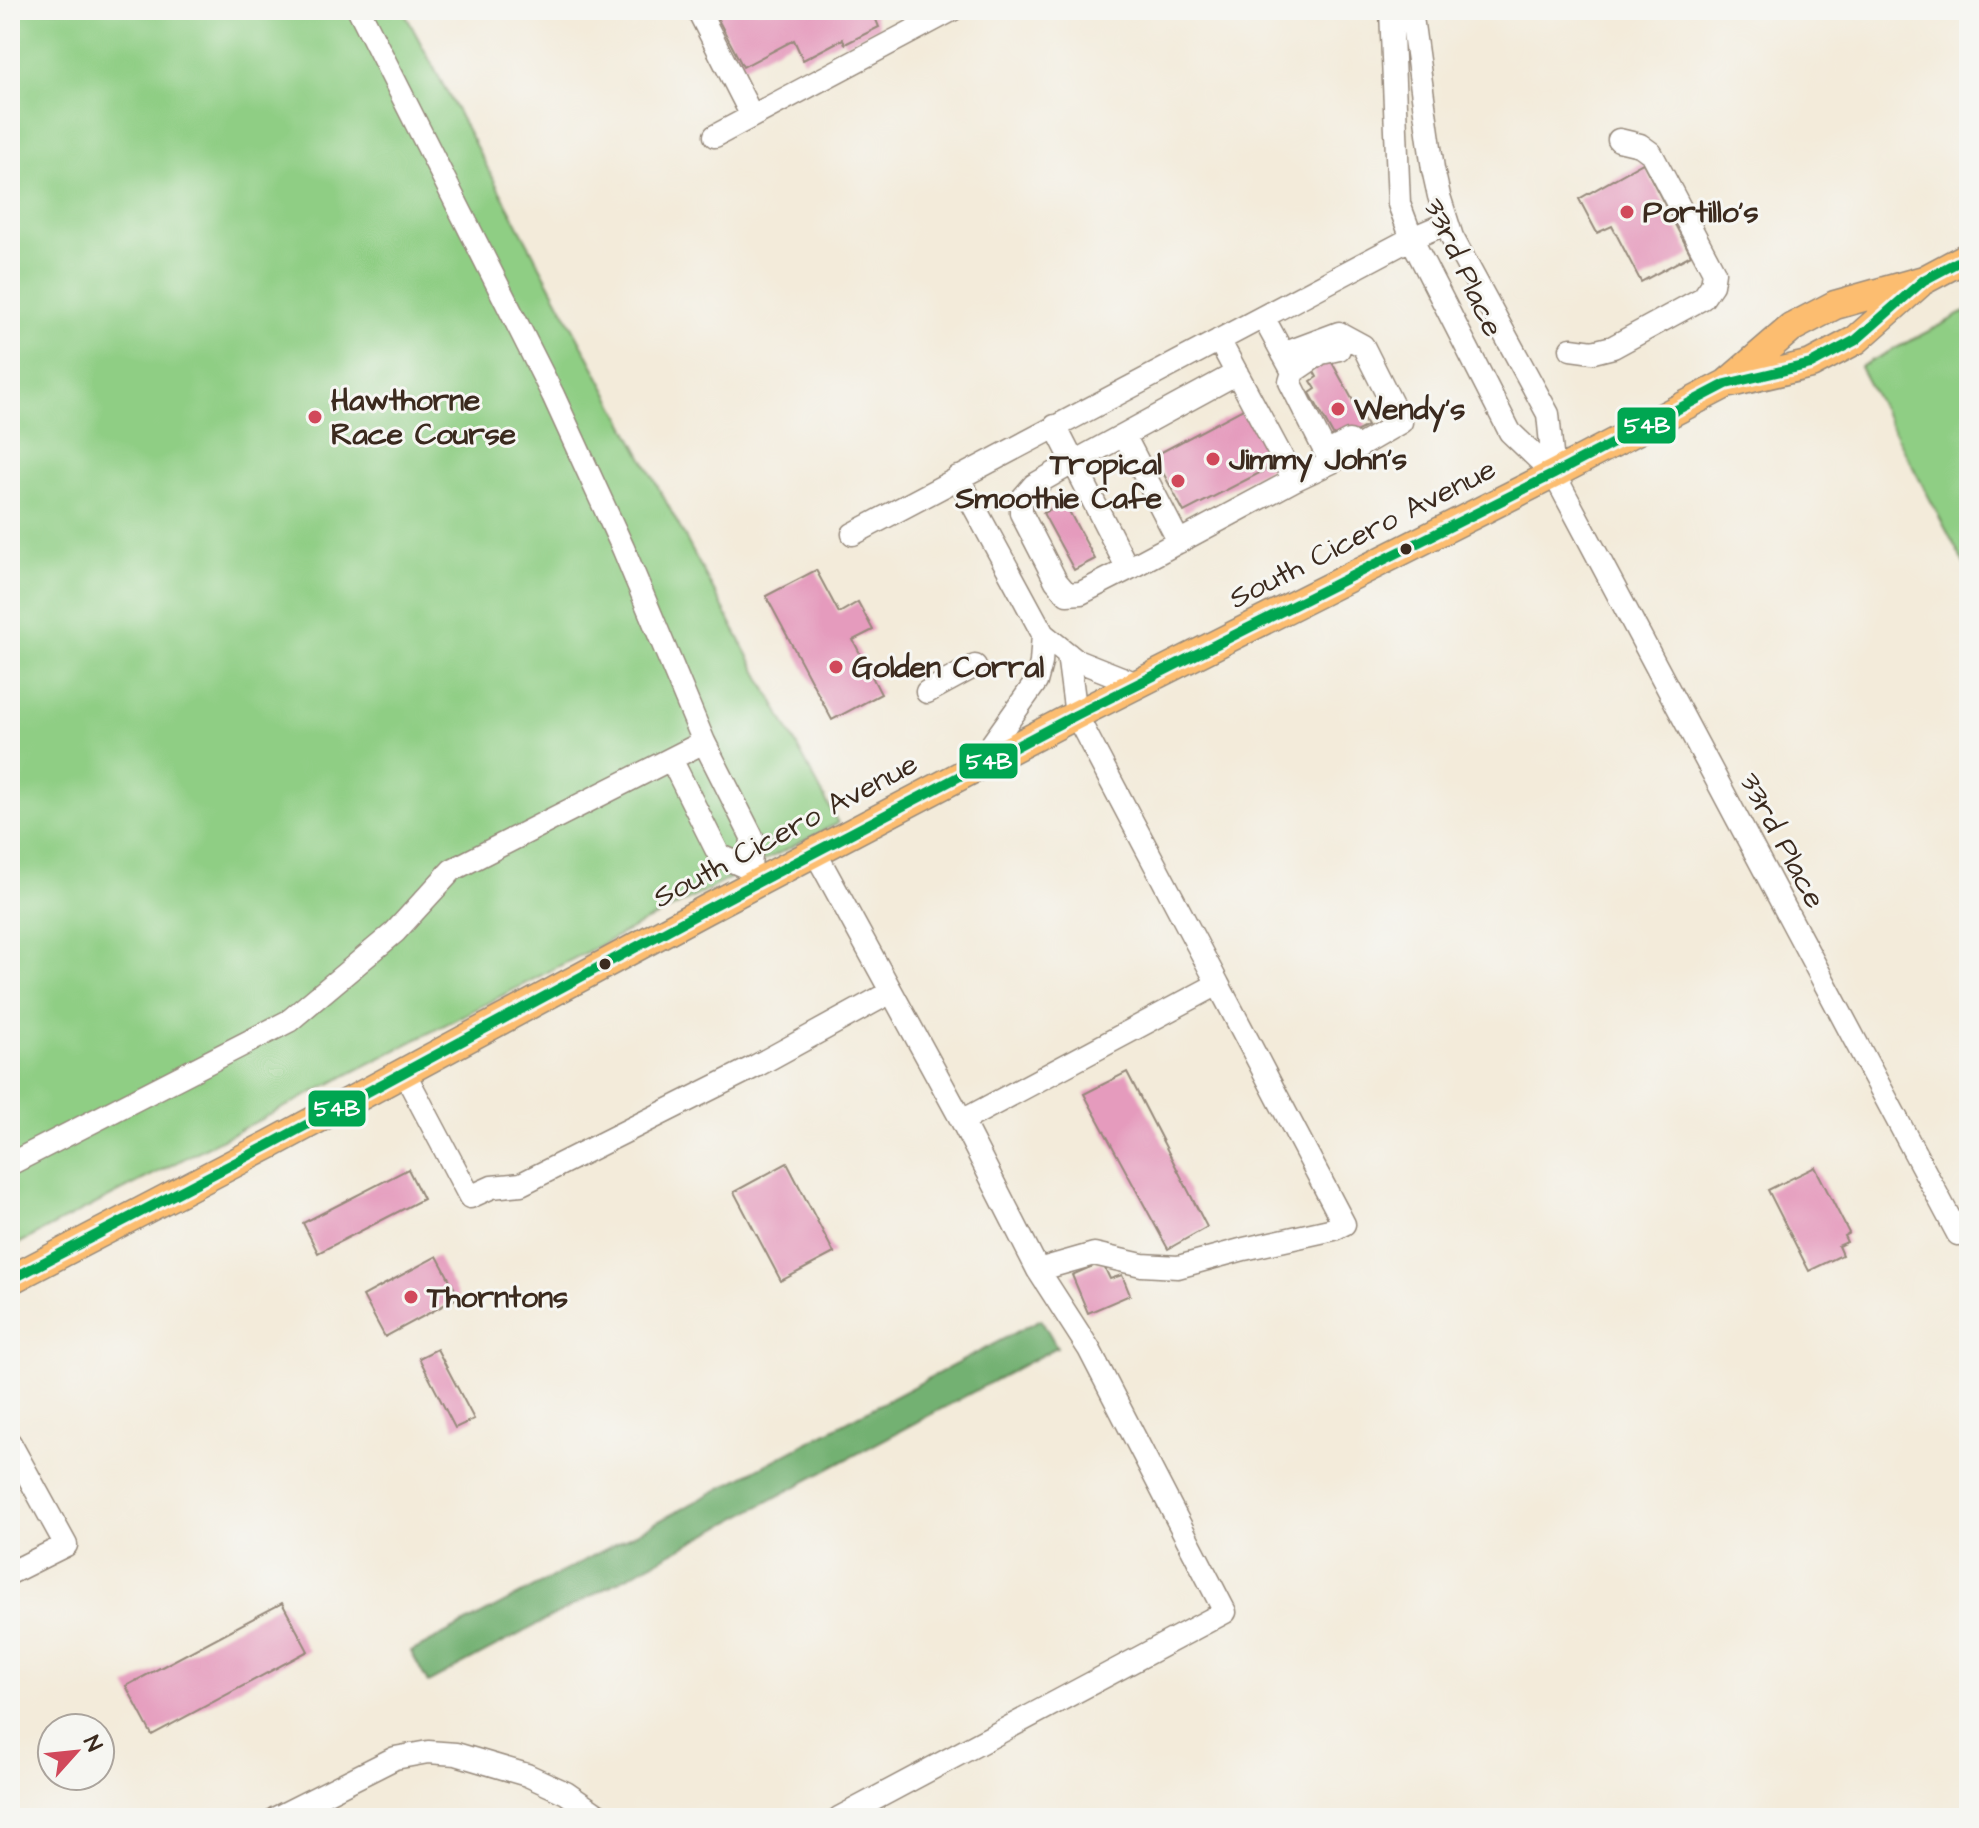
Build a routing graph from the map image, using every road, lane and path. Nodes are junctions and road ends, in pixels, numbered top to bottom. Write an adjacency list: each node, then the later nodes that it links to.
1 (359, 10): 34 (lane)
2 (698, 10): 6 (lane)
3 (952, 10): 6 (lane)
4 (1391, 10): 10 (lane, 33rd Place)
5 (1411, 10): 9 (lane, 33rd Place)
6 (752, 116): 7 (lane)
7 (715, 136)
8 (1619, 140): 15 (lane)
9 (1447, 223): 10 (lane); 22 (lane, 33rd Place)
10 (1412, 238): 13 (lane); 22 (lane, 33rd Place)
11 (1969, 256): 12 (main road, South Cicero Avenue)
12 (1924, 280): 18 (main road, South Cicero Avenue); 18 (main road, South Cicero Avenue)
13 (1263, 317): 14 (lane); 16 (lane)
14 (1219, 340): 17 (lane); 19 (lane)
15 (1571, 349)
16 (1288, 363): 16 (lane); 24 (lane)
17 (1237, 373): 20 (lane); 24 (lane)
18 (1726, 384): 22 (main road, South Cicero Avenue)
19 (1055, 426): 21 (lane); 23 (lane)
20 (1124, 435): 21 (lane); 26 (lane)
21 (1074, 462): 27 (lane); 27 (lane)
22 (1554, 474): 31 (main road, South Cicero Avenue); 44 (lane, 33rd Place)
23 (958, 477): 25 (lane); 28 (lane)
24 (1294, 480): 26 (lane)
25 (853, 534)
26 (1179, 542): 27 (lane)
27 (1128, 569)
28 (1043, 634): 29 (lane); 36 (lane)
29 (1068, 654): 31 (lane); 33 (lane)
30 (975, 666): 32 (lane)
31 (1137, 684): 33 (main road, South Cicero Avenue)
32 (927, 692)
33 (1076, 715): 36 (main road, South Cicero Avenue); 39 (lane)
34 (704, 742): 35 (lane); 38 (lane)
35 (671, 759): 38 (lane); 43 (lane)
36 (975, 768): 37 (main road, South Cicero Avenue)
37 (815, 852): 38 (main road, South Cicero Avenue); 40 (lane)
38 (754, 876): 41 (main road, South Cicero Avenue)
39 (1218, 984): 42 (lane); 45 (lane)
40 (891, 992): 41 (lane); 42 (lane)
41 (404, 1072): 46 (main road, South Cicero Avenue)
42 (962, 1121): 45 (lane)
43 (10, 1164)
44 (1958, 1234)
45 (1038, 1270): 51 (lane)
46 (10, 1280)
47 (10, 1443): 48 (lane)
48 (10, 1573)
49 (276, 1818): 50 (lane)
50 (602, 1818)
51 (839, 1818)

